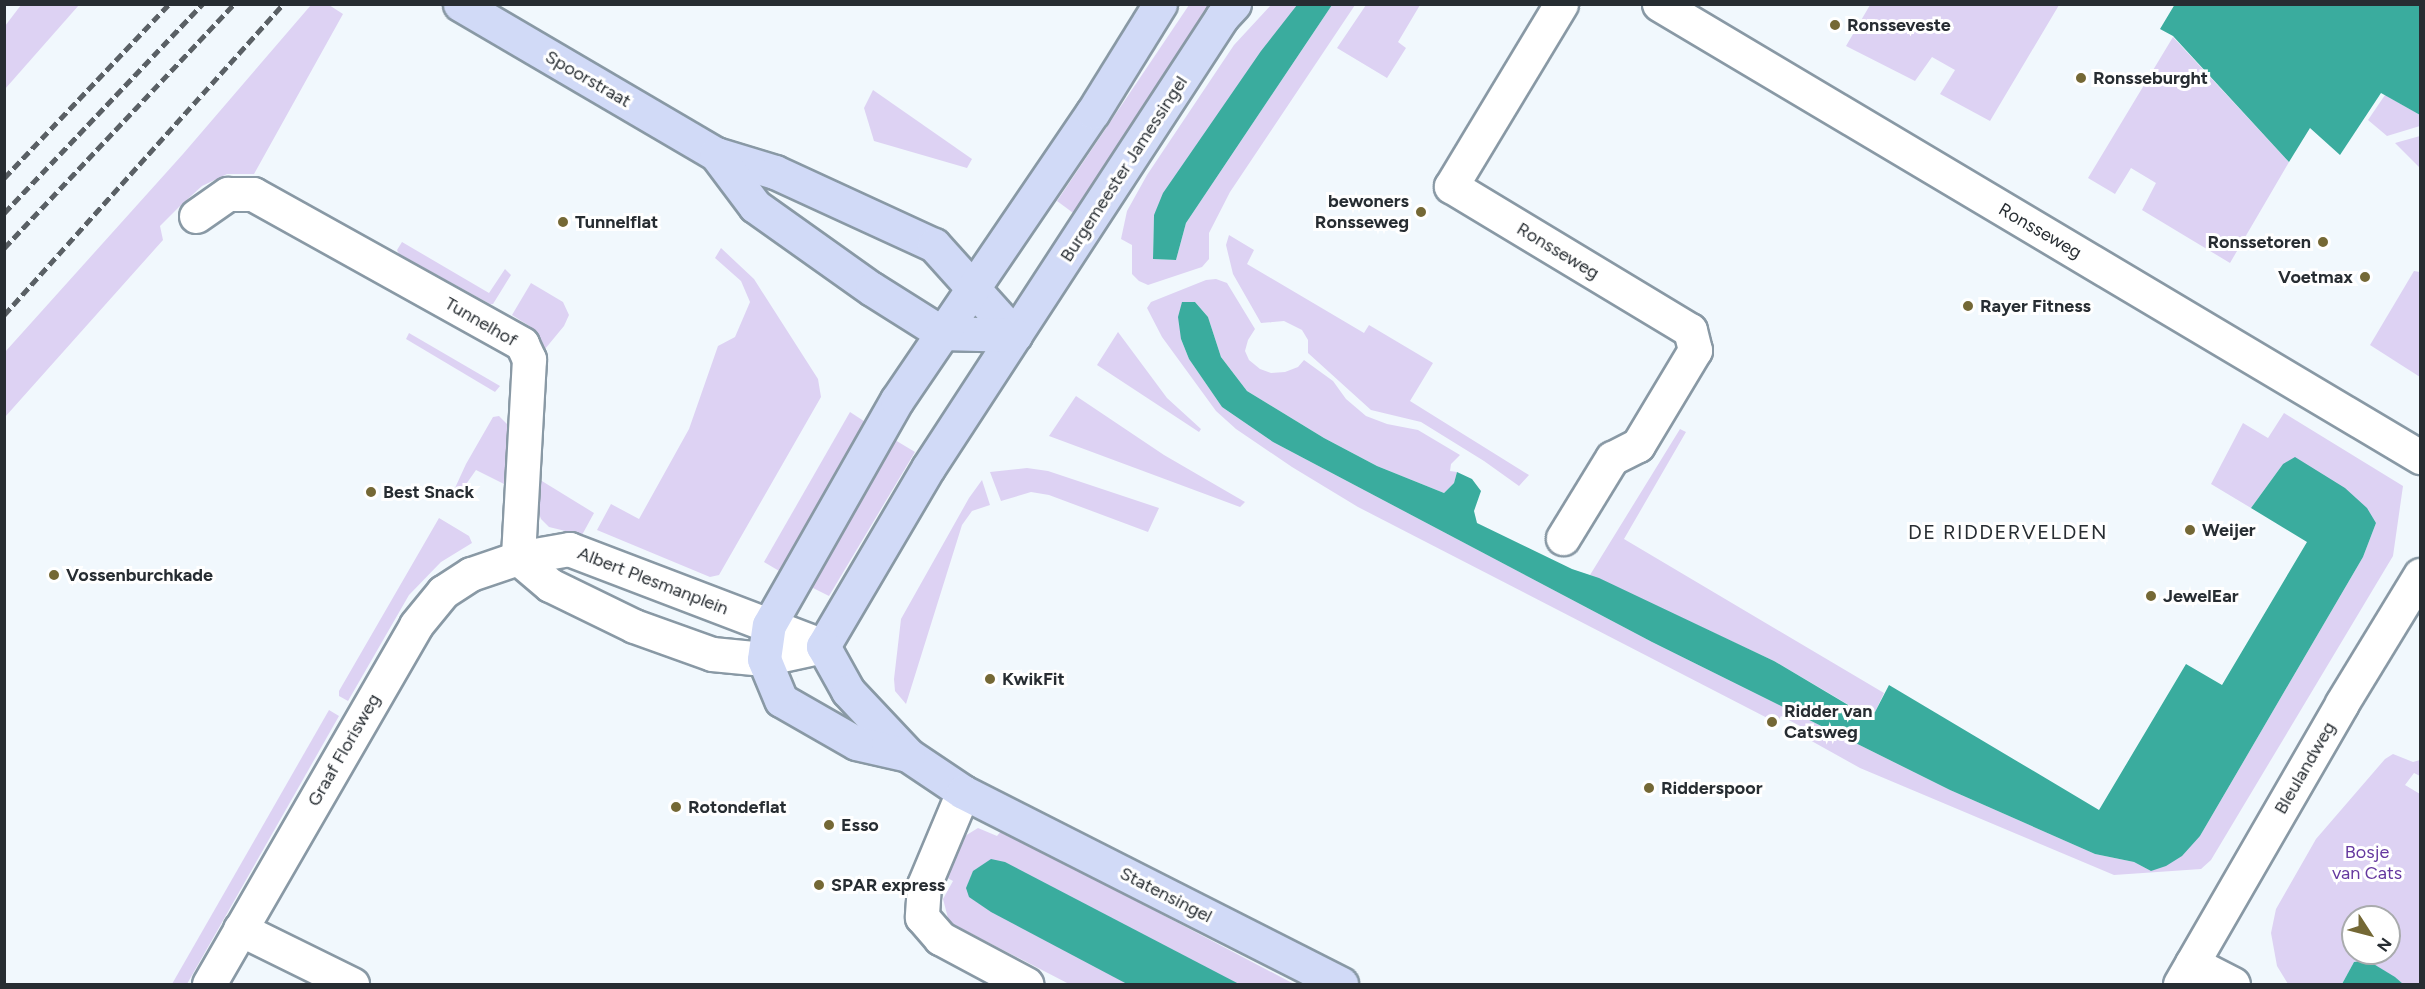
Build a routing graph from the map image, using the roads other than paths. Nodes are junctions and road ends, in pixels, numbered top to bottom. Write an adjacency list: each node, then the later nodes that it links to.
1 (460, 4): 6 (main road, Spoorstraat)
2 (1160, 4): 8 (main road)
3 (1234, 4): 10 (main road, Burgemeester Jamessingel)
4 (1561, 4): 12 (street, Ronsseweg)
5 (1659, 4): 11 (street, Ronsseweg)
6 (716, 154): 8 (main road, Spoorstraat); 9 (main road, Spoorstraat)
7 (196, 216): 13 (street, Tunnelhof)
8 (974, 286): 9 (main road); 10 (main road)
9 (942, 333): 10 (main road); 15 (main road)
10 (1015, 335): 16 (main road)
11 (2421, 457)
12 (1563, 538)
13 (518, 558): 15 (street, Albert Plesmanplein); 17 (street); 20 (street, Graaf Florisweg)
14 (2421, 575): 21 (street, Bleulandweg)
15 (769, 625): 16 (street, Albert Plesmanplein); 17 (main road)
16 (823, 646): 17 (street); 18 (main road)
17 (764, 659): 18 (main road)
18 (908, 755): 19 (main road)
19 (977, 799): 24 (street); 25 (main road, Statensingel)
20 (240, 929): 22 (street, Graaf Florisweg); 23 (street)
21 (2186, 974): 26 (street)
22 (209, 984)
23 (352, 984)
24 (1026, 984)
25 (1341, 984)
26 (2233, 984)

